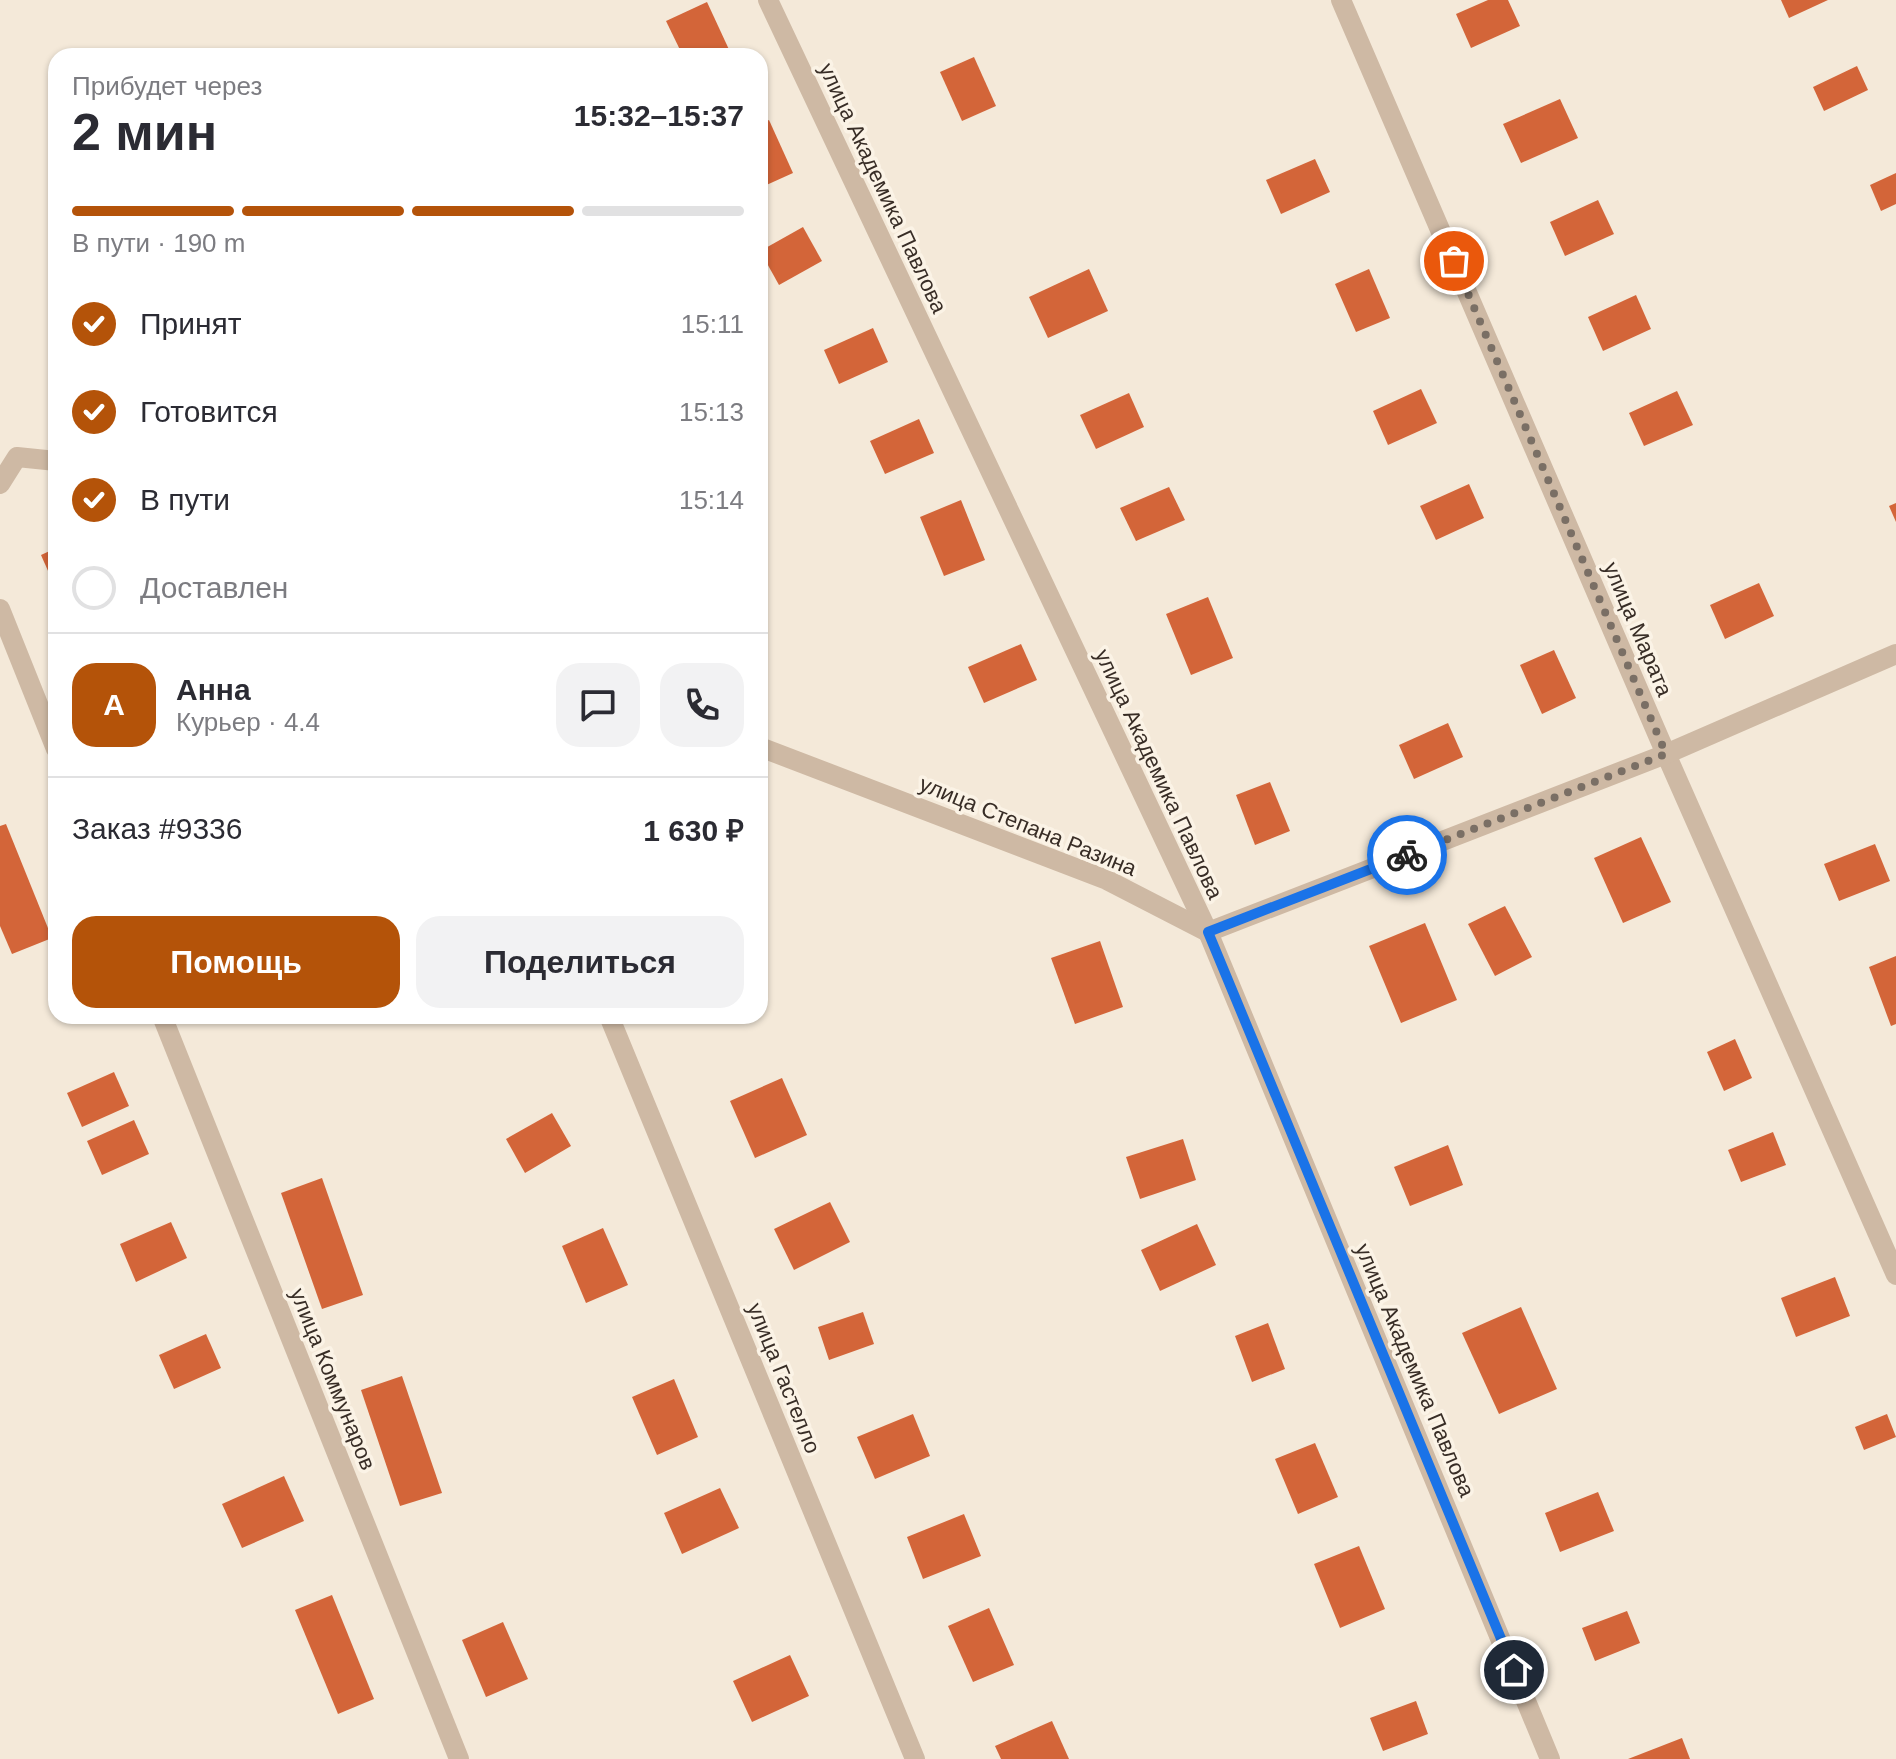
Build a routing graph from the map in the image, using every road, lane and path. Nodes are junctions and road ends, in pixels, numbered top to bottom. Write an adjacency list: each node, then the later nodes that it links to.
1 (768, 0): 10 (street, улица Академика Павлова)
2 (1341, 0): 9 (street, улица Марата)
3 (48, 460): 4 (street)
4 (0, 484)
5 (0, 609): 7 (street)
6 (1896, 654): 9 (street)
7 (48, 729)
8 (768, 750): 10 (street, улица Степана Разина)
9 (1666, 754): 10 (street); 13 (street, улица Марата)
10 (1208, 932): 16 (street, улица Академика Павлова)
11 (165, 1024): 14 (street, улица Коммунаров)
12 (612, 1024): 15 (street, улица Гастелло)
13 (1896, 1275)
14 (459, 1759)
15 (915, 1759)
16 (1550, 1759)

